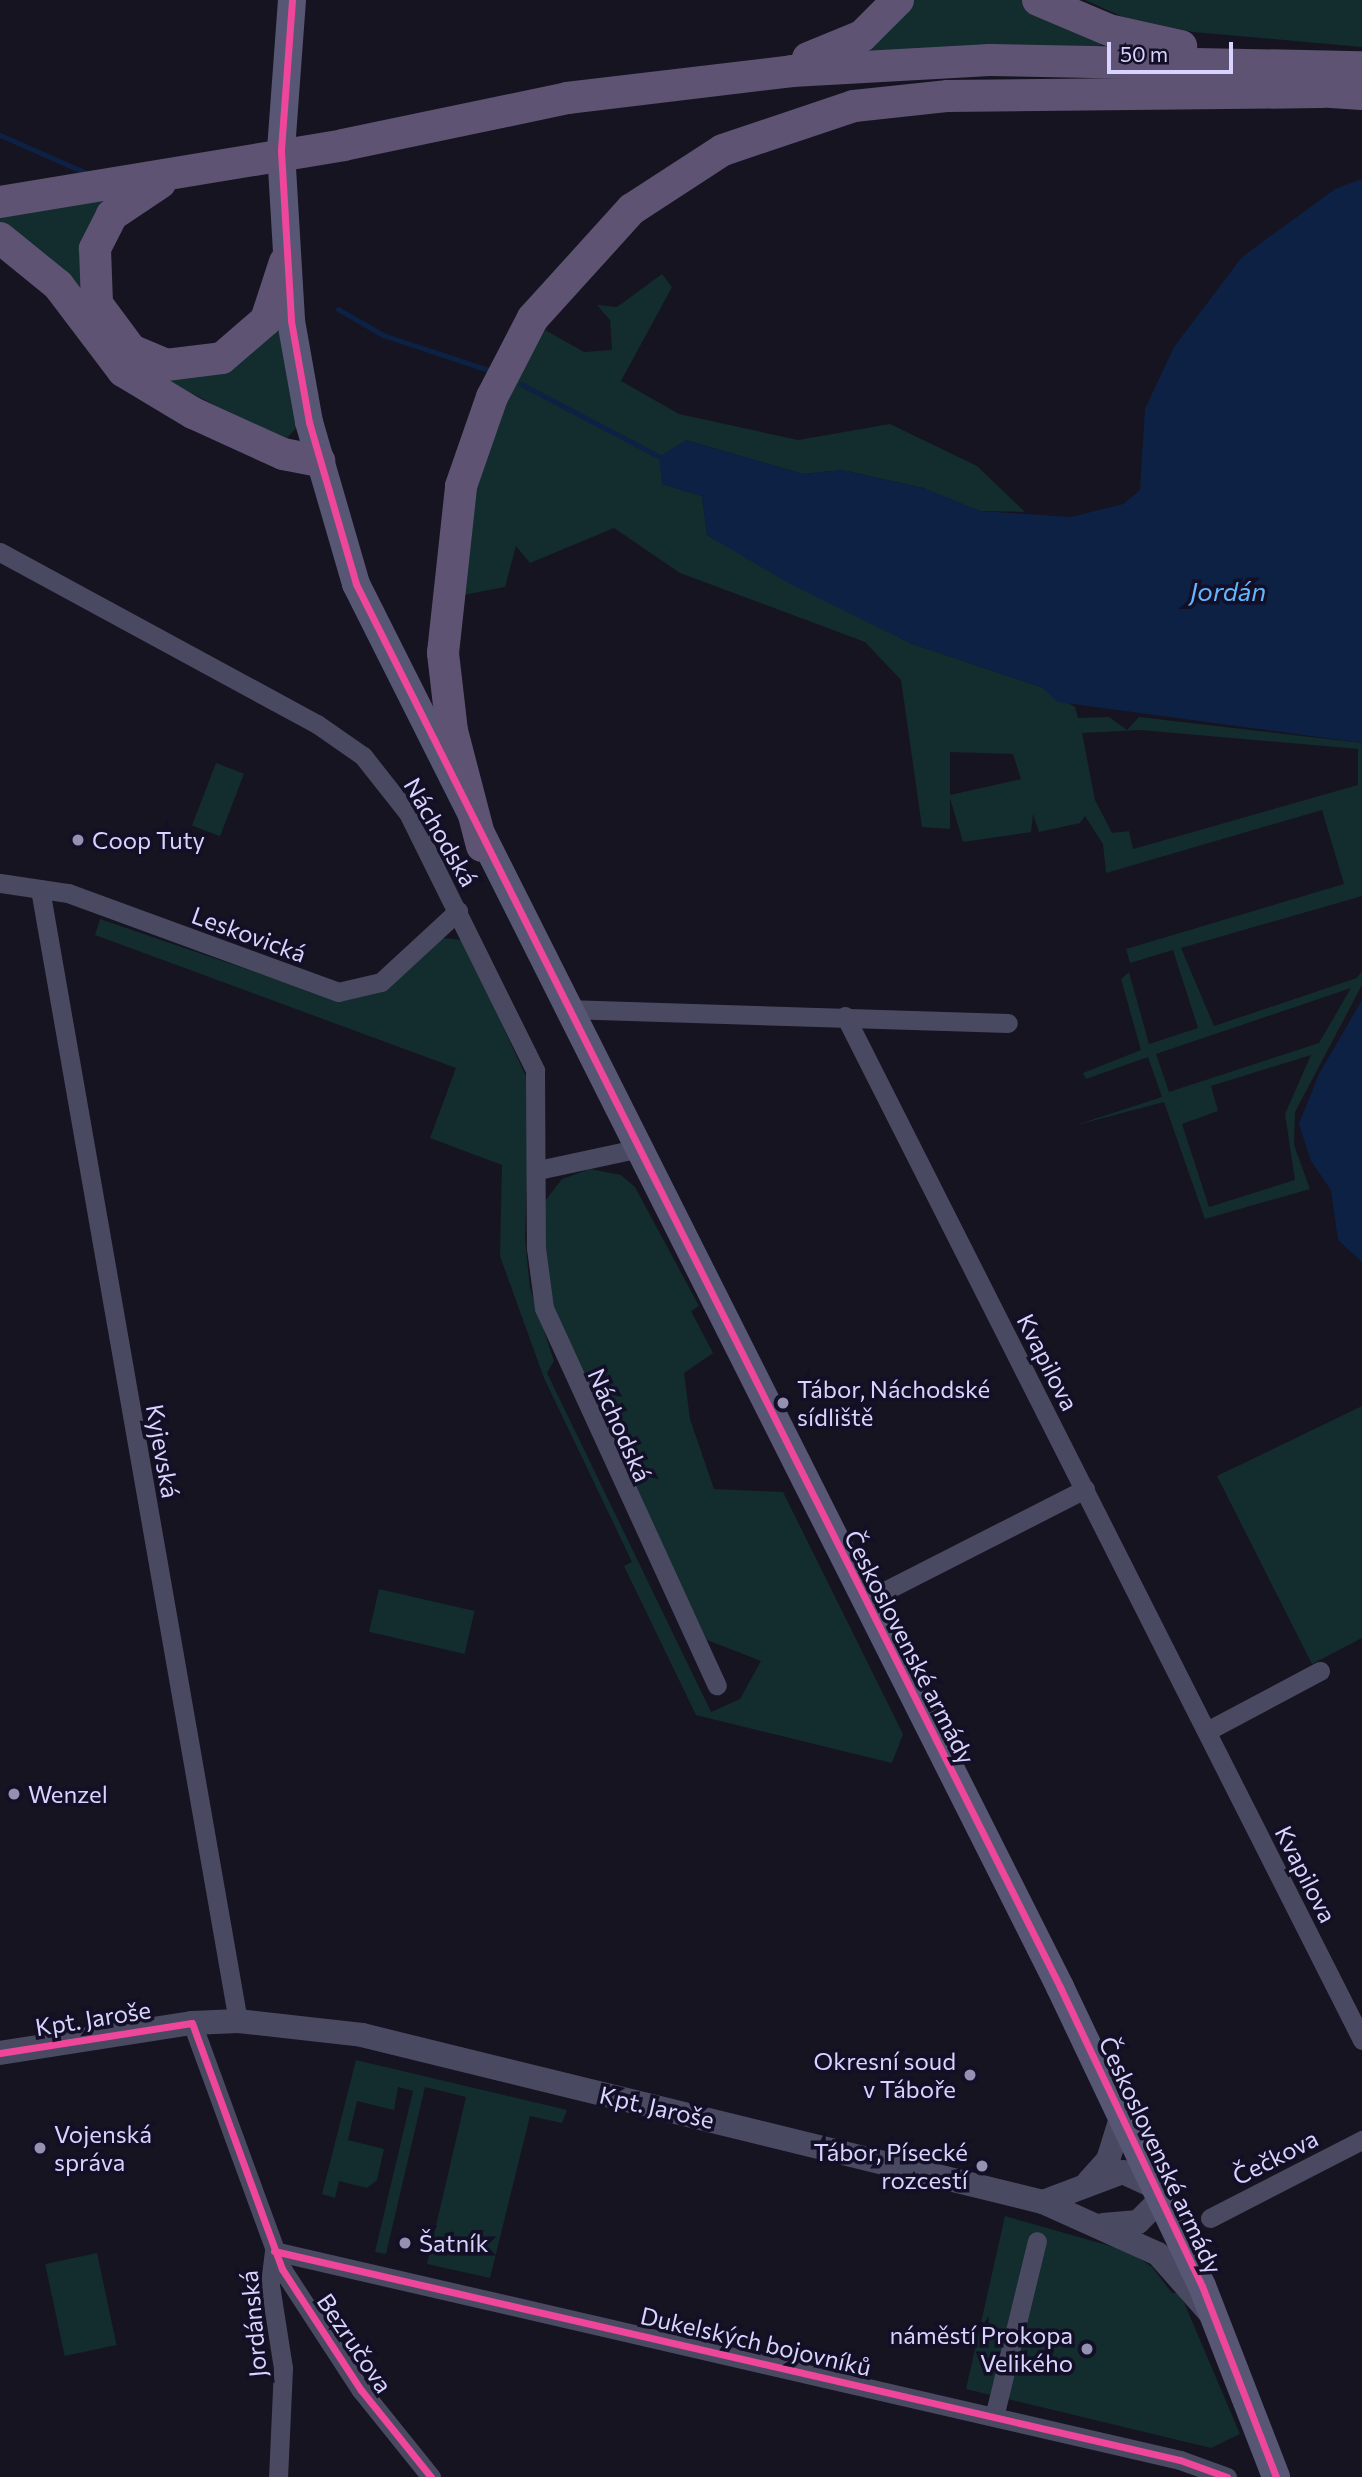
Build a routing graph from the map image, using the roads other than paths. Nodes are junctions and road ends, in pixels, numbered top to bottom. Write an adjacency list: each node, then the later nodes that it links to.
1 (292, 0): 12 (main road, Československé armády)
2 (898, 0): 6 (main road)
3 (1038, 0): 5 (main road)
4 (1362, 67): 5 (main road)
5 (1320, 78): 6 (main road); 7 (main road); 8 (main road); 15 (main road)
6 (660, 85): 8 (main road)
7 (1362, 94)
8 (343, 145): 9 (main road)
9 (185, 172): 10 (main road); 12 (main road)
10 (0, 202)
11 (0, 238): 13 (main road)
12 (285, 261): 13 (main road, Československé armády)
13 (319, 461): 15 (main road, Československé armády)
14 (0, 552): 18 (street, Náchodská)
15 (482, 846): 19 (main road, Československé armády)
16 (0, 883): 17 (street, Leskovická)
17 (40, 890): 18 (street, Leskovická); 29 (street, Kyjevská)
18 (458, 911): 23 (street, Náchodská)
19 (566, 1009): 20 (street); 22 (main road, Československé armády)
20 (845, 1016): 21 (street); 24 (street, Kvapilova)
21 (1008, 1023)
22 (636, 1149): 23 (street); 25 (main road, Československé armády)
23 (538, 1170): 27 (street, Náchodská)
24 (1085, 1489): 25 (street); 28 (street, Kvapilova)
25 (865, 1601): 33 (main road, Československé armády)
26 (1320, 1671): 28 (street)
27 (716, 1685)
28 (1207, 1731): 31 (street, Kvapilova)
29 (238, 2021): 30 (street, Kpt. Jaroše); 37 (street, Kpt. Jaroše)
30 (192, 2023): 32 (street, Kpt. Jaroše); 41 (street, Bezručova)
31 (1362, 2040)
32 (0, 2053)
33 (1122, 2115): 35 (street); 36 (main road, Československé armády)
34 (1362, 2140): 38 (street, Čečkova)
35 (1080, 2191): 36 (street); 37 (street)
36 (1160, 2193): 39 (street, Kpt. Jaroše); 42 (main road, Československé armády)
37 (1043, 2202): 39 (street, Kpt. Jaroše)
38 (1210, 2218)
39 (1099, 2224): 42 (street, Kpt. Jaroše)
40 (1037, 2241): 43 (street)
41 (274, 2251): 43 (street, Dukelských bojovníků); 44 (street, Jordánská); 45 (street, Bezručova)
42 (1219, 2323): 47 (main road, Československé armády)
43 (994, 2417): 46 (street, Dukelských bojovníků)
44 (278, 2477)
45 (431, 2477)
46 (1227, 2477)
47 (1276, 2477)

